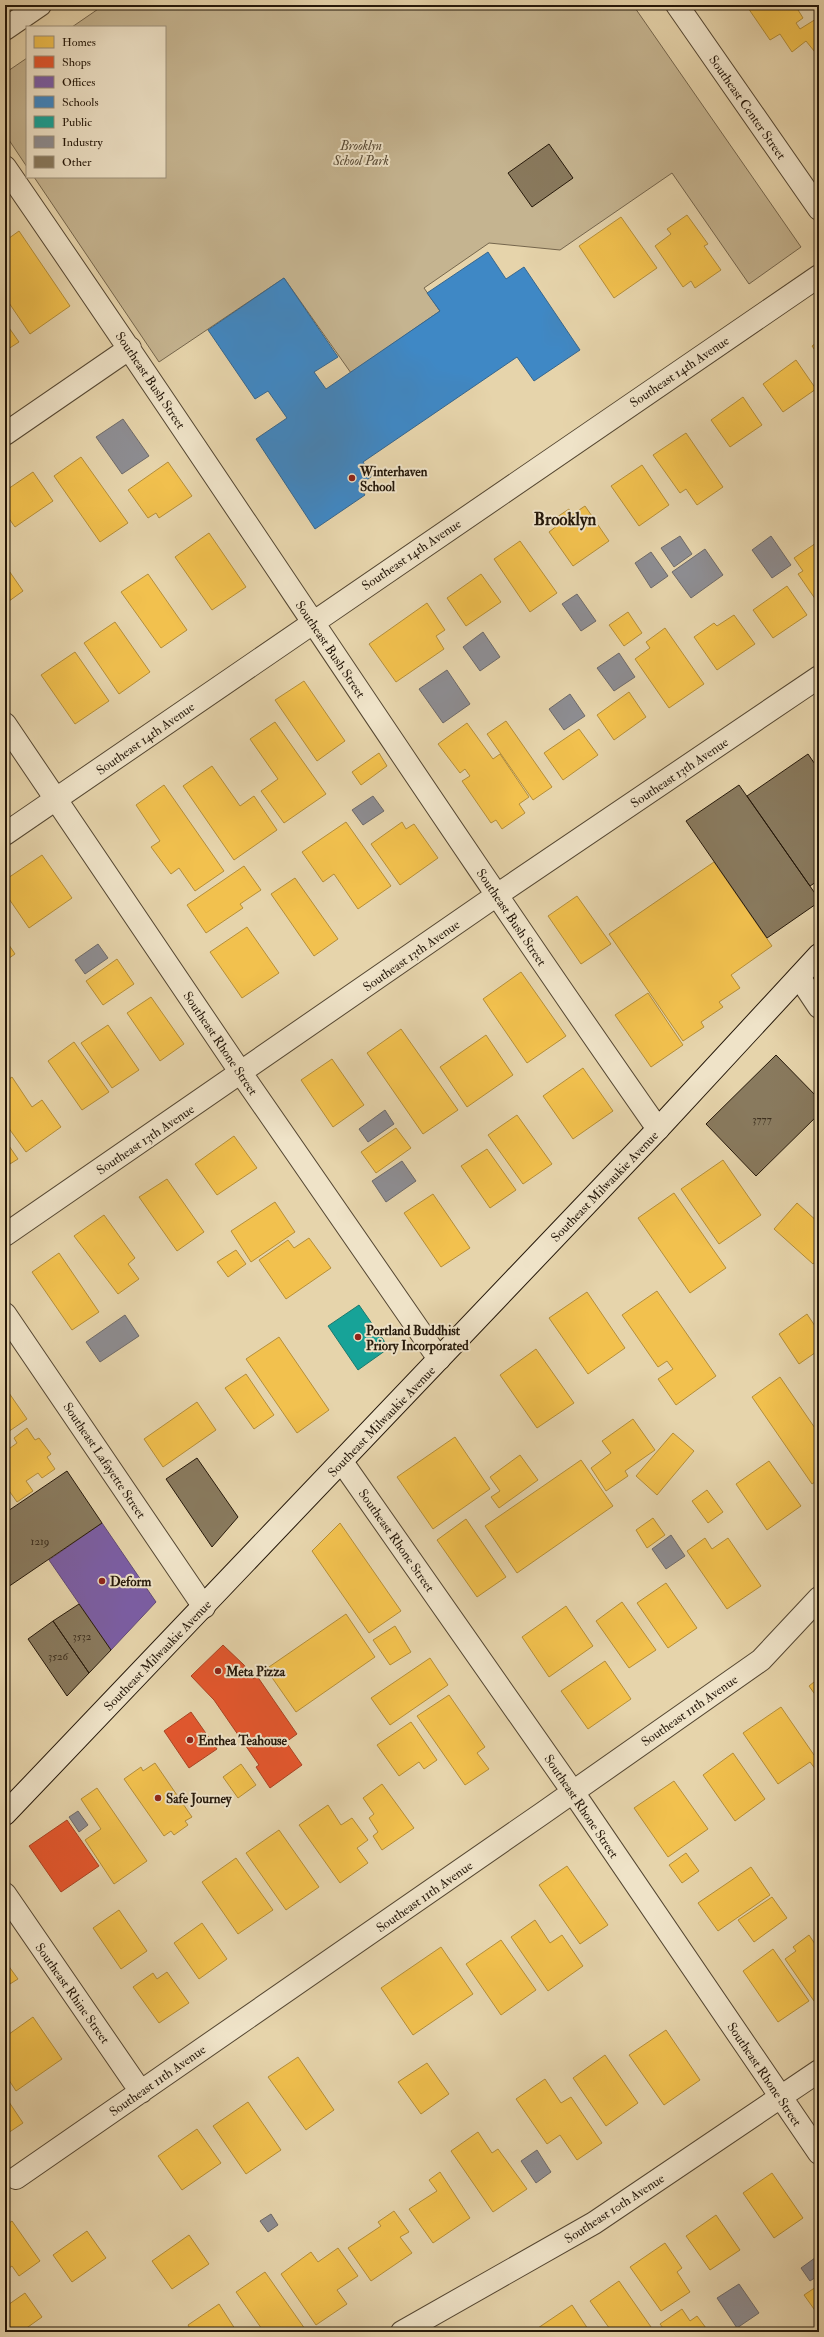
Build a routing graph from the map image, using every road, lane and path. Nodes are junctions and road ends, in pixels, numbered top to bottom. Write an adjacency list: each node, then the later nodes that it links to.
1 (40, 5): 3 (street)
2 (677, 5): 5 (street, Southeast Center Street)
3 (5, 29)
4 (5, 167): 7 (street, Southeast Bush Street)
5 (819, 209)
6 (819, 276): 9 (street, Southeast 14th Avenue)
7 (130, 348): 8 (street); 9 (street, Southeast Bush Street)
8 (5, 434)
9 (313, 621): 12 (street, Southeast 14th Avenue); 14 (street, Southeast Bush Street)
10 (819, 677): 14 (street, Southeast 13th Avenue)
11 (5, 724): 12 (street, Southeast Rhone Street)
12 (56, 799): 13 (street, Southeast 14th Avenue); 18 (street, Southeast Rhone Street)
13 (5, 834)
14 (497, 895): 18 (street, Southeast 13th Avenue); 19 (street, Southeast Bush Street)
15 (819, 955): 16 (street, Southeast Milwaukie Avenue)
16 (799, 977): 17 (street); 19 (street, Southeast Milwaukie Avenue)
17 (819, 1007)
18 (241, 1073): 20 (street, Southeast 13th Avenue); 22 (street, Southeast Rhone Street)
19 (658, 1129): 22 (street, Southeast Milwaukie Avenue)
20 (5, 1235)
21 (5, 1314): 25 (street, Southeast Lafayette Street)
22 (439, 1359): 23 (street, Southeast Milwaukie Avenue)
23 (342, 1462): 25 (street, Southeast Milwaukie Avenue); 26 (street, Southeast Rhone Street)
24 (819, 1598): 26 (street, Southeast 11th Avenue)
25 (204, 1607): 27 (street, Southeast Milwaukie Avenue)
26 (573, 1792): 30 (street, Southeast 11th Avenue); 31 (street, Southeast Rhone Street)
27 (5, 1814)
28 (5, 1894): 30 (street, Southeast Rhine Street)
29 (819, 2071): 31 (street, Southeast 10th Avenue)
30 (141, 2092): 33 (street, Southeast 11th Avenue)
31 (780, 2098): 32 (street, Southeast Rhone Street); 34 (street, Southeast 10th Avenue)
32 (819, 2153)
33 (16, 2178)
34 (402, 2332)

